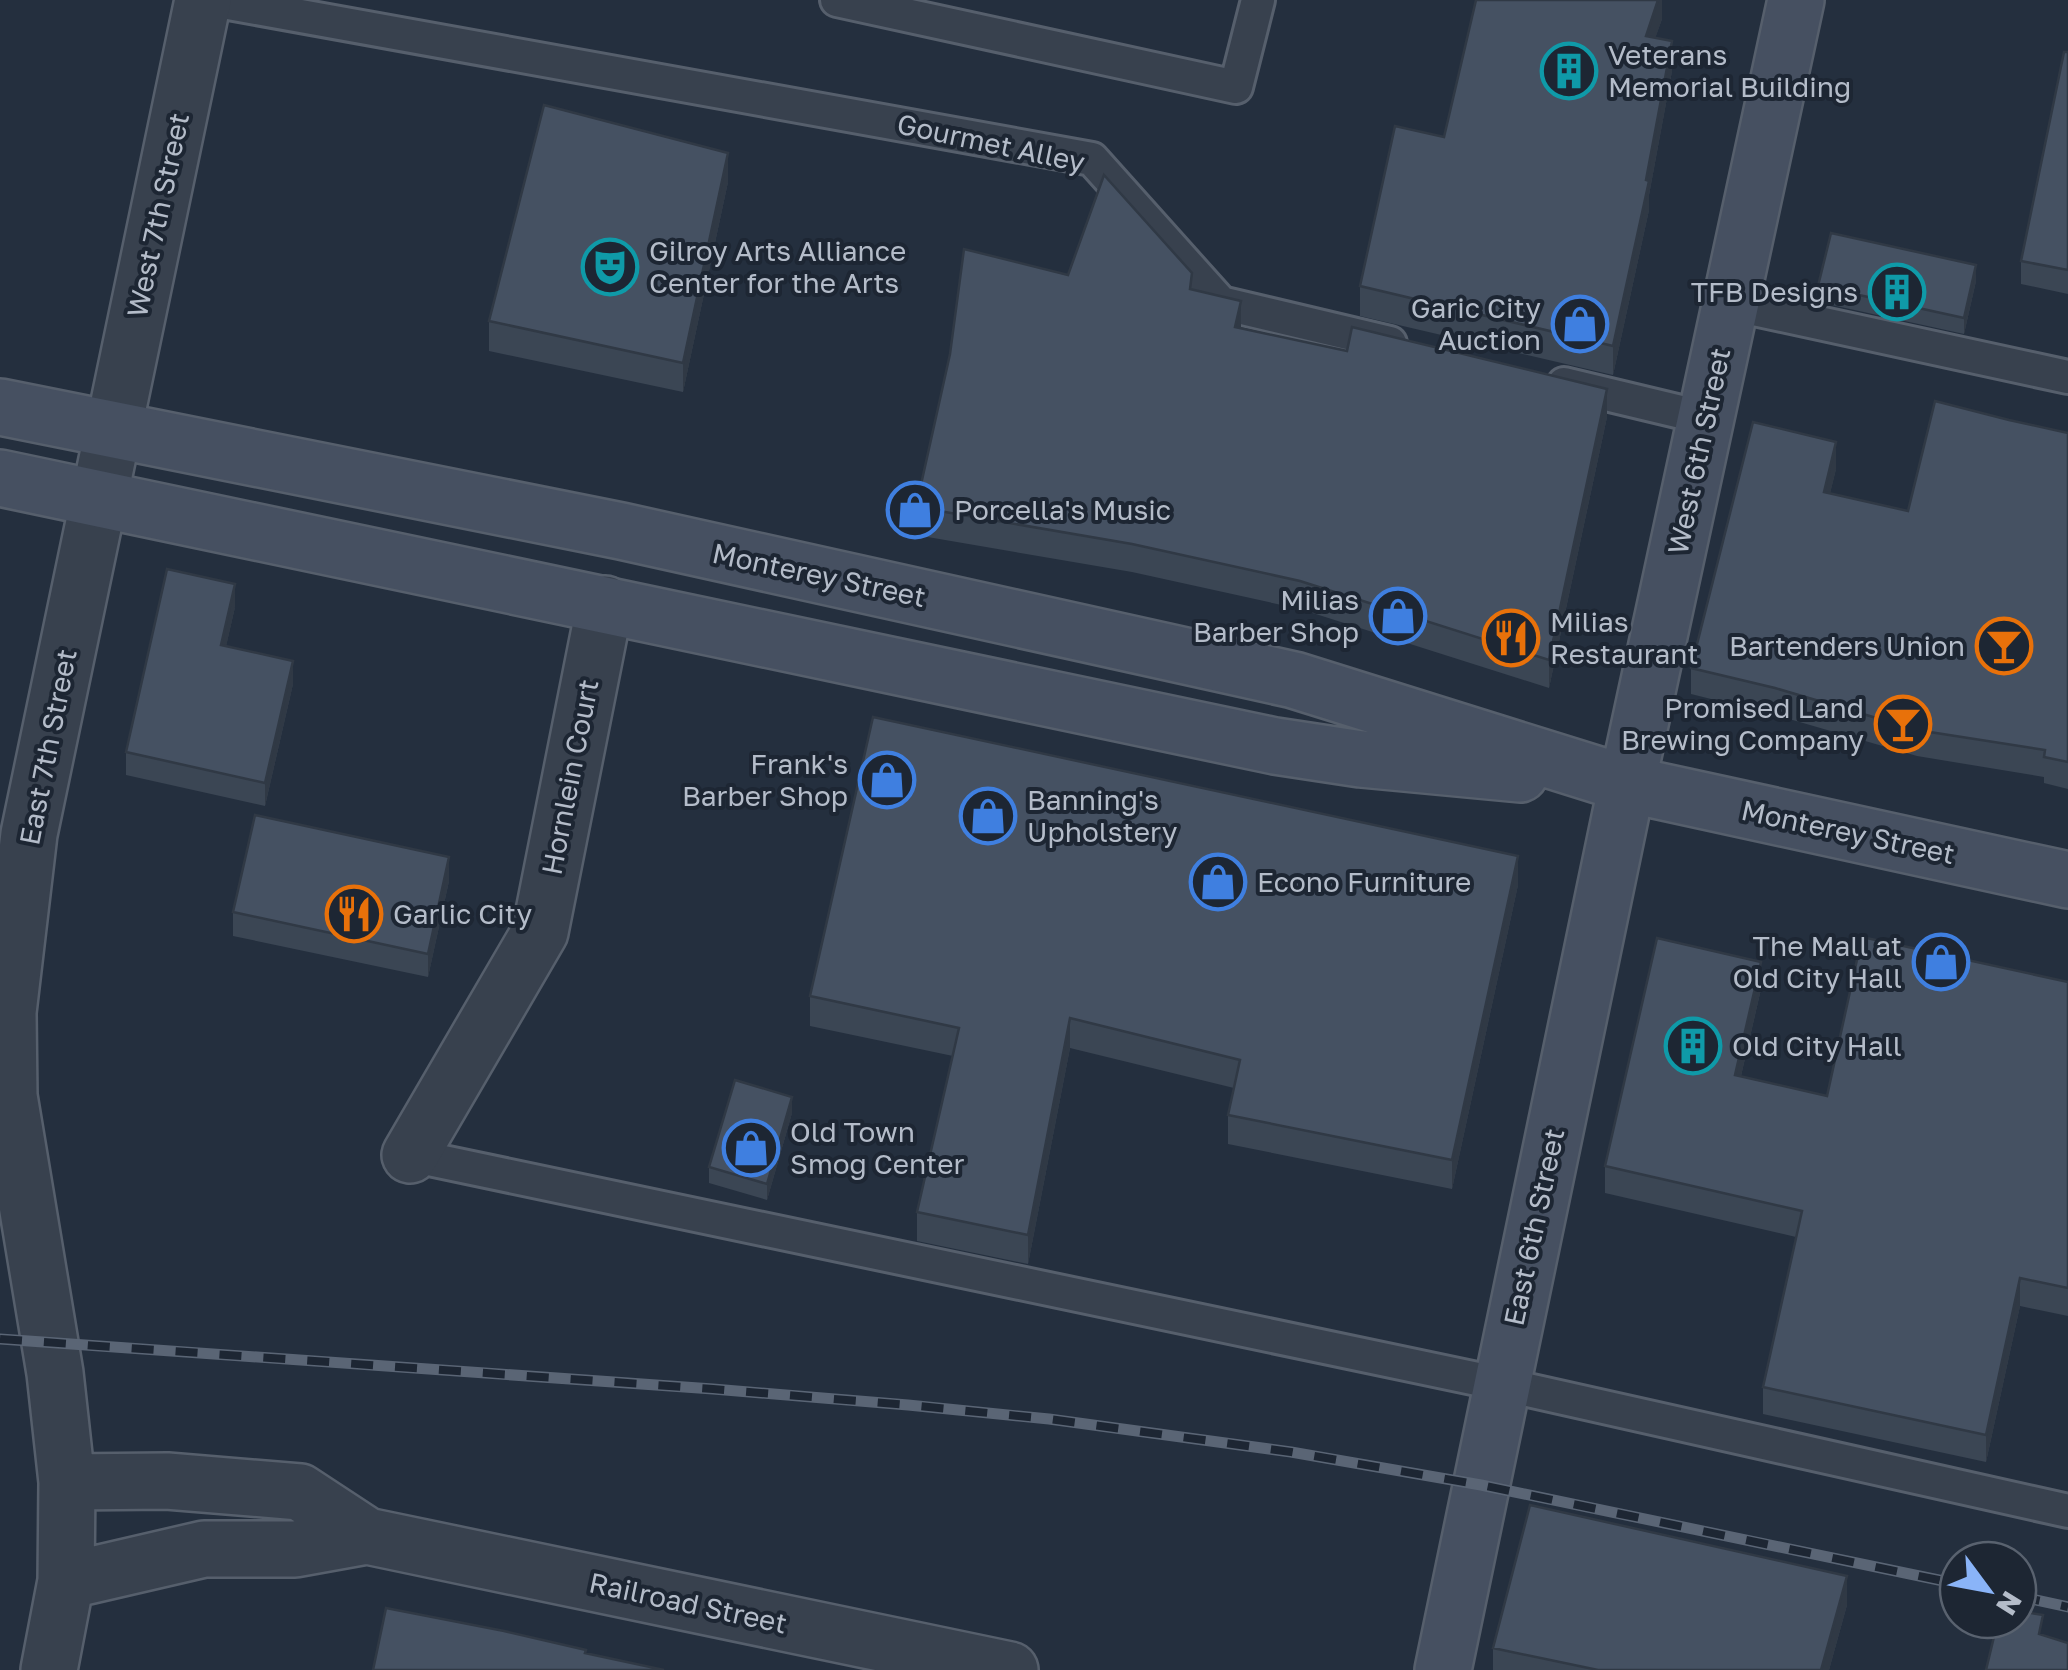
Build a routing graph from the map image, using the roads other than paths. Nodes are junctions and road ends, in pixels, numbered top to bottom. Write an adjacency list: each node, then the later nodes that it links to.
1 (203, 0): 12 (street, West 7th Street)
2 (212, 0): 7 (lane, Gourmet Alley)
3 (838, 0): 4 (lane)
4 (1258, 0)
5 (1796, 0): 6 (main road, West 6th Street)
6 (1731, 304): 9 (lane); 11 (main road, West 6th Street)
7 (1415, 349)
8 (1531, 376): 11 (lane)
9 (2068, 377)
10 (0, 407): 12 (main road, Monterey Street)
11 (1706, 418): 16 (main road, West 6th Street)
12 (113, 430): 14 (street, East 7th Street); 16 (main road, Monterey Street)
13 (0, 478): 14 (main road, Monterey Street)
14 (99, 499): 15 (main road, Monterey Street); 17 (street, East 7th Street)
15 (605, 604): 16 (main road, Monterey Street); 19 (street, Hornlein Court)
16 (1628, 784): 18 (main road, Monterey Street); 20 (main road, East 6th Street)
17 (16, 819): 21 (street, East 7th Street)
18 (2068, 880)
19 (410, 1155): 20 (lane)
20 (1502, 1384): 22 (lane); 27 (main road, East 6th Street)
21 (67, 1482): 23 (street, Railroad Street); 24 (street, East 7th Street)
22 (2068, 1510)
23 (366, 1536): 24 (street, Railroad Street); 26 (street, Railroad Street)
24 (66, 1581): 25 (street, East 7th Street)
25 (49, 1670)
26 (1010, 1670)
27 (1442, 1670)

